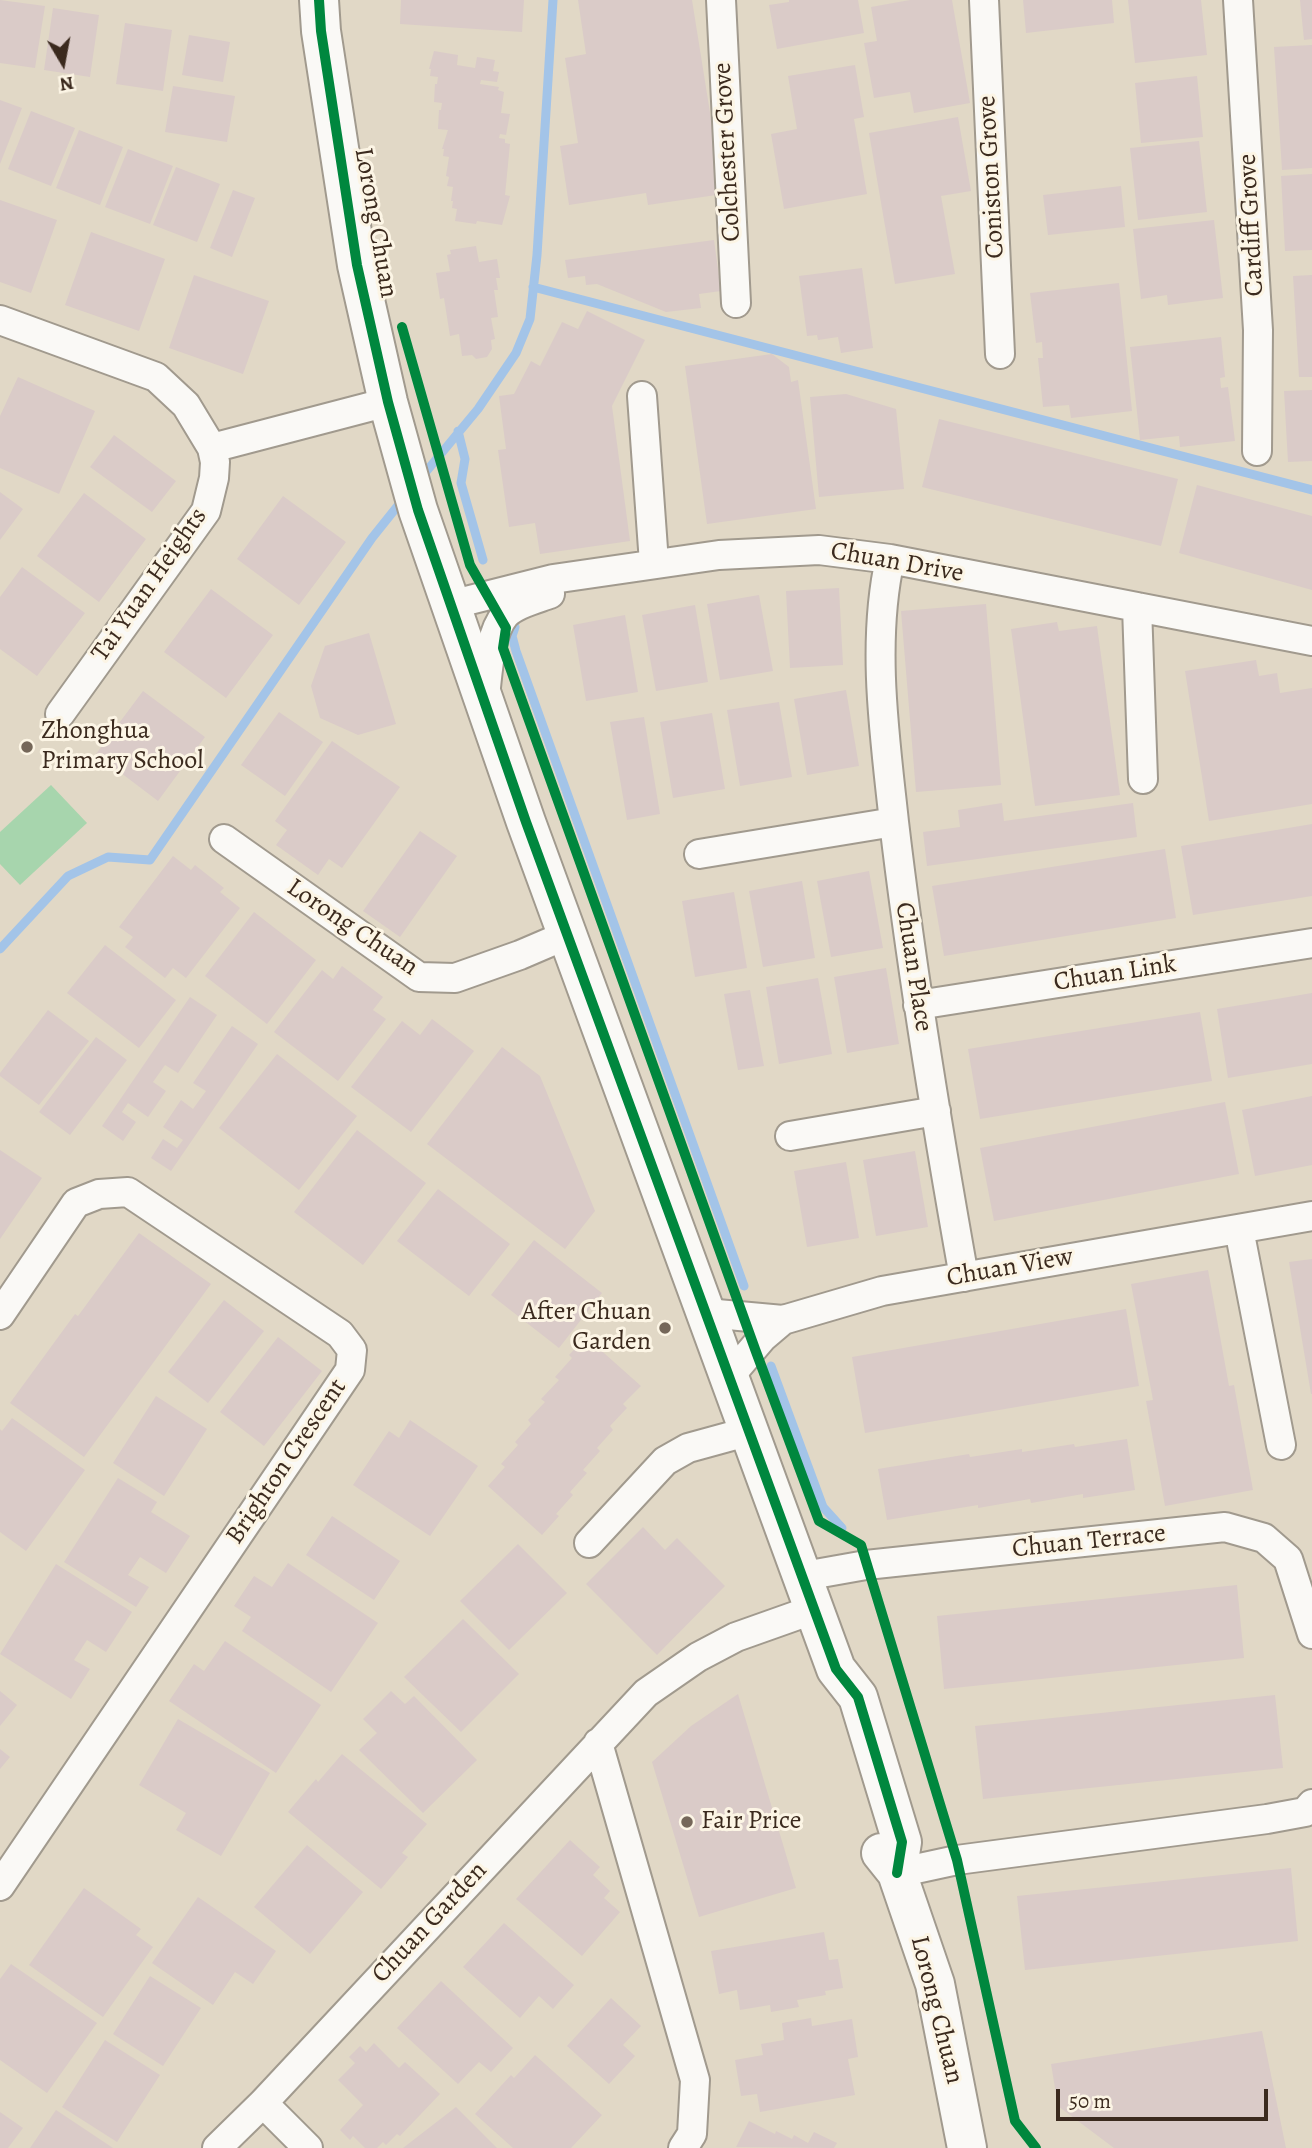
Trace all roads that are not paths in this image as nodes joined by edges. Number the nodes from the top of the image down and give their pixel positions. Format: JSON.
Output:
{"nodes":[{"id":1,"x":319,"y":0,"type":"edge"},
{"id":2,"x":721,"y":0,"type":"edge"},
{"id":3,"x":984,"y":0,"type":"edge"},
{"id":4,"x":1238,"y":0,"type":"edge"},
{"id":5,"x":736,"y":303,"type":"dead end"},
{"id":6,"x":0,"y":321,"type":"edge"},
{"id":7,"x":1000,"y":354,"type":"dead end"},
{"id":8,"x":642,"y":397,"type":"dead end"},
{"id":9,"x":388,"y":402,"type":"junction"},
{"id":10,"x":212,"y":447,"type":"junction"},
{"id":11,"x":1257,"y":451,"type":"dead end"},
{"id":12,"x":890,"y":559,"type":"junction"},
{"id":13,"x":654,"y":563,"type":"junction"},
{"id":14,"x":593,"y":572,"type":"junction"},
{"id":15,"x":450,"y":605,"type":"junction"},
{"id":16,"x":1137,"y":607,"type":"junction"},
{"id":17,"x":1312,"y":641,"type":"edge"},
{"id":18,"x":484,"y":703,"type":"junction"},
{"id":19,"x":60,"y":714,"type":"dead end"},
{"id":20,"x":1143,"y":779,"type":"dead end"},
{"id":21,"x":894,"y":822,"type":"junction"},
{"id":22,"x":224,"y":839,"type":"dead end"},
{"id":23,"x":699,"y":854,"type":"dead end"},
{"id":24,"x":569,"y":934,"type":"junction"},
{"id":25,"x":1312,"y":943,"type":"edge"},
{"id":26,"x":918,"y":1005,"type":"junction"},
{"id":27,"x":936,"y":1111,"type":"junction"},
{"id":28,"x":790,"y":1136,"type":"dead end"},
{"id":29,"x":1312,"y":1216,"type":"edge"},
{"id":30,"x":1239,"y":1229,"type":"junction"},
{"id":31,"x":964,"y":1277,"type":"junction"},
{"id":32,"x":706,"y":1313,"type":"junction"},
{"id":33,"x":0,"y":1315,"type":"edge"},
{"id":34,"x":783,"y":1320,"type":"junction"},
{"id":35,"x":729,"y":1377,"type":"junction"},
{"id":36,"x":750,"y":1431,"type":"junction"},
{"id":37,"x":1281,"y":1445,"type":"dead end"},
{"id":38,"x":589,"y":1543,"type":"dead end"},
{"id":39,"x":810,"y":1592,"type":"junction"},
{"id":40,"x":1312,"y":1634,"type":"edge"},
{"id":41,"x":598,"y":1743,"type":"junction"},
{"id":42,"x":1312,"y":1804,"type":"edge"},
{"id":43,"x":897,"y":1873,"type":"junction"},
{"id":44,"x":0,"y":1886,"type":"edge"},
{"id":45,"x":263,"y":2103,"type":"junction"},
{"id":46,"x":960,"y":2111,"type":"junction"},
{"id":47,"x":217,"y":2148,"type":"edge"},
{"id":48,"x":307,"y":2148,"type":"edge"},
{"id":49,"x":683,"y":2148,"type":"edge"},
{"id":50,"x":967,"y":2148,"type":"edge"},
{"id":51,"x":993,"y":2148,"type":"edge"}],
"edges":[{"from":1,"to":9,"type":"street","name":"Lorong Chuan"},
{"from":2,"to":5,"type":"street","name":"Colchester Grove"},
{"from":3,"to":7,"type":"street","name":"Coniston Grove"},
{"from":4,"to":11,"type":"street","name":"Cardiff Grove"},
{"from":6,"to":10,"type":"street","name":"Tai Yuan Heights"},
{"from":8,"to":13,"type":"street"},
{"from":9,"to":10,"type":"street"},
{"from":9,"to":15,"type":"street","name":"Lorong Chuan"},
{"from":10,"to":19,"type":"street","name":"Tai Yuan Heights"},
{"from":12,"to":13,"type":"street","name":"Chuan Drive"},
{"from":12,"to":16,"type":"street","name":"Chuan Drive"},
{"from":12,"to":21,"type":"street","name":"Chuan Place"},
{"from":13,"to":14,"type":"street","name":"Chuan Drive"},
{"from":14,"to":15,"type":"street","name":"Chuan Drive"},
{"from":14,"to":18,"type":"street"},
{"from":15,"to":18,"type":"street","name":"Lorong Chuan"},
{"from":16,"to":17,"type":"street","name":"Chuan Drive"},
{"from":16,"to":20,"type":"street"},
{"from":18,"to":24,"type":"street","name":"Lorong Chuan"},
{"from":21,"to":23,"type":"street"},
{"from":21,"to":26,"type":"street","name":"Chuan Place"},
{"from":22,"to":24,"type":"street","name":"Lorong Chuan"},
{"from":24,"to":32,"type":"street","name":"Lorong Chuan"},
{"from":25,"to":26,"type":"street","name":"Chuan Link"},
{"from":26,"to":27,"type":"street","name":"Chuan Place"},
{"from":27,"to":28,"type":"street"},
{"from":27,"to":31,"type":"street","name":"Chuan Place"},
{"from":29,"to":30,"type":"street","name":"Chuan View"},
{"from":30,"to":31,"type":"street","name":"Chuan View"},
{"from":30,"to":37,"type":"street"},
{"from":31,"to":34,"type":"street","name":"Chuan View"},
{"from":32,"to":34,"type":"street","name":"Chuan View"},
{"from":32,"to":35,"type":"street","name":"Lorong Chuan"},
{"from":33,"to":44,"type":"street","name":"Brighton Crescent"},
{"from":34,"to":35,"type":"street","name":"Chuan View"},
{"from":35,"to":36,"type":"street","name":"Lorong Chuan"},
{"from":36,"to":38,"type":"street"},
{"from":36,"to":39,"type":"street","name":"Lorong Chuan"},
{"from":39,"to":40,"type":"street","name":"Chuan Terrace"},
{"from":39,"to":41,"type":"street","name":"Chuan Garden"},
{"from":39,"to":43,"type":"street","name":"Lorong Chuan"},
{"from":41,"to":45,"type":"street","name":"Chuan Garden"},
{"from":41,"to":49,"type":"street"},
{"from":42,"to":43,"type":"street"},
{"from":43,"to":46,"type":"street","name":"Lorong Chuan"},
{"from":45,"to":47,"type":"street","name":"Chuan Garden"},
{"from":45,"to":48,"type":"street"},
{"from":46,"to":50,"type":"street","name":"Lorong Chuan"},
{"from":46,"to":51,"type":"street"}]}
